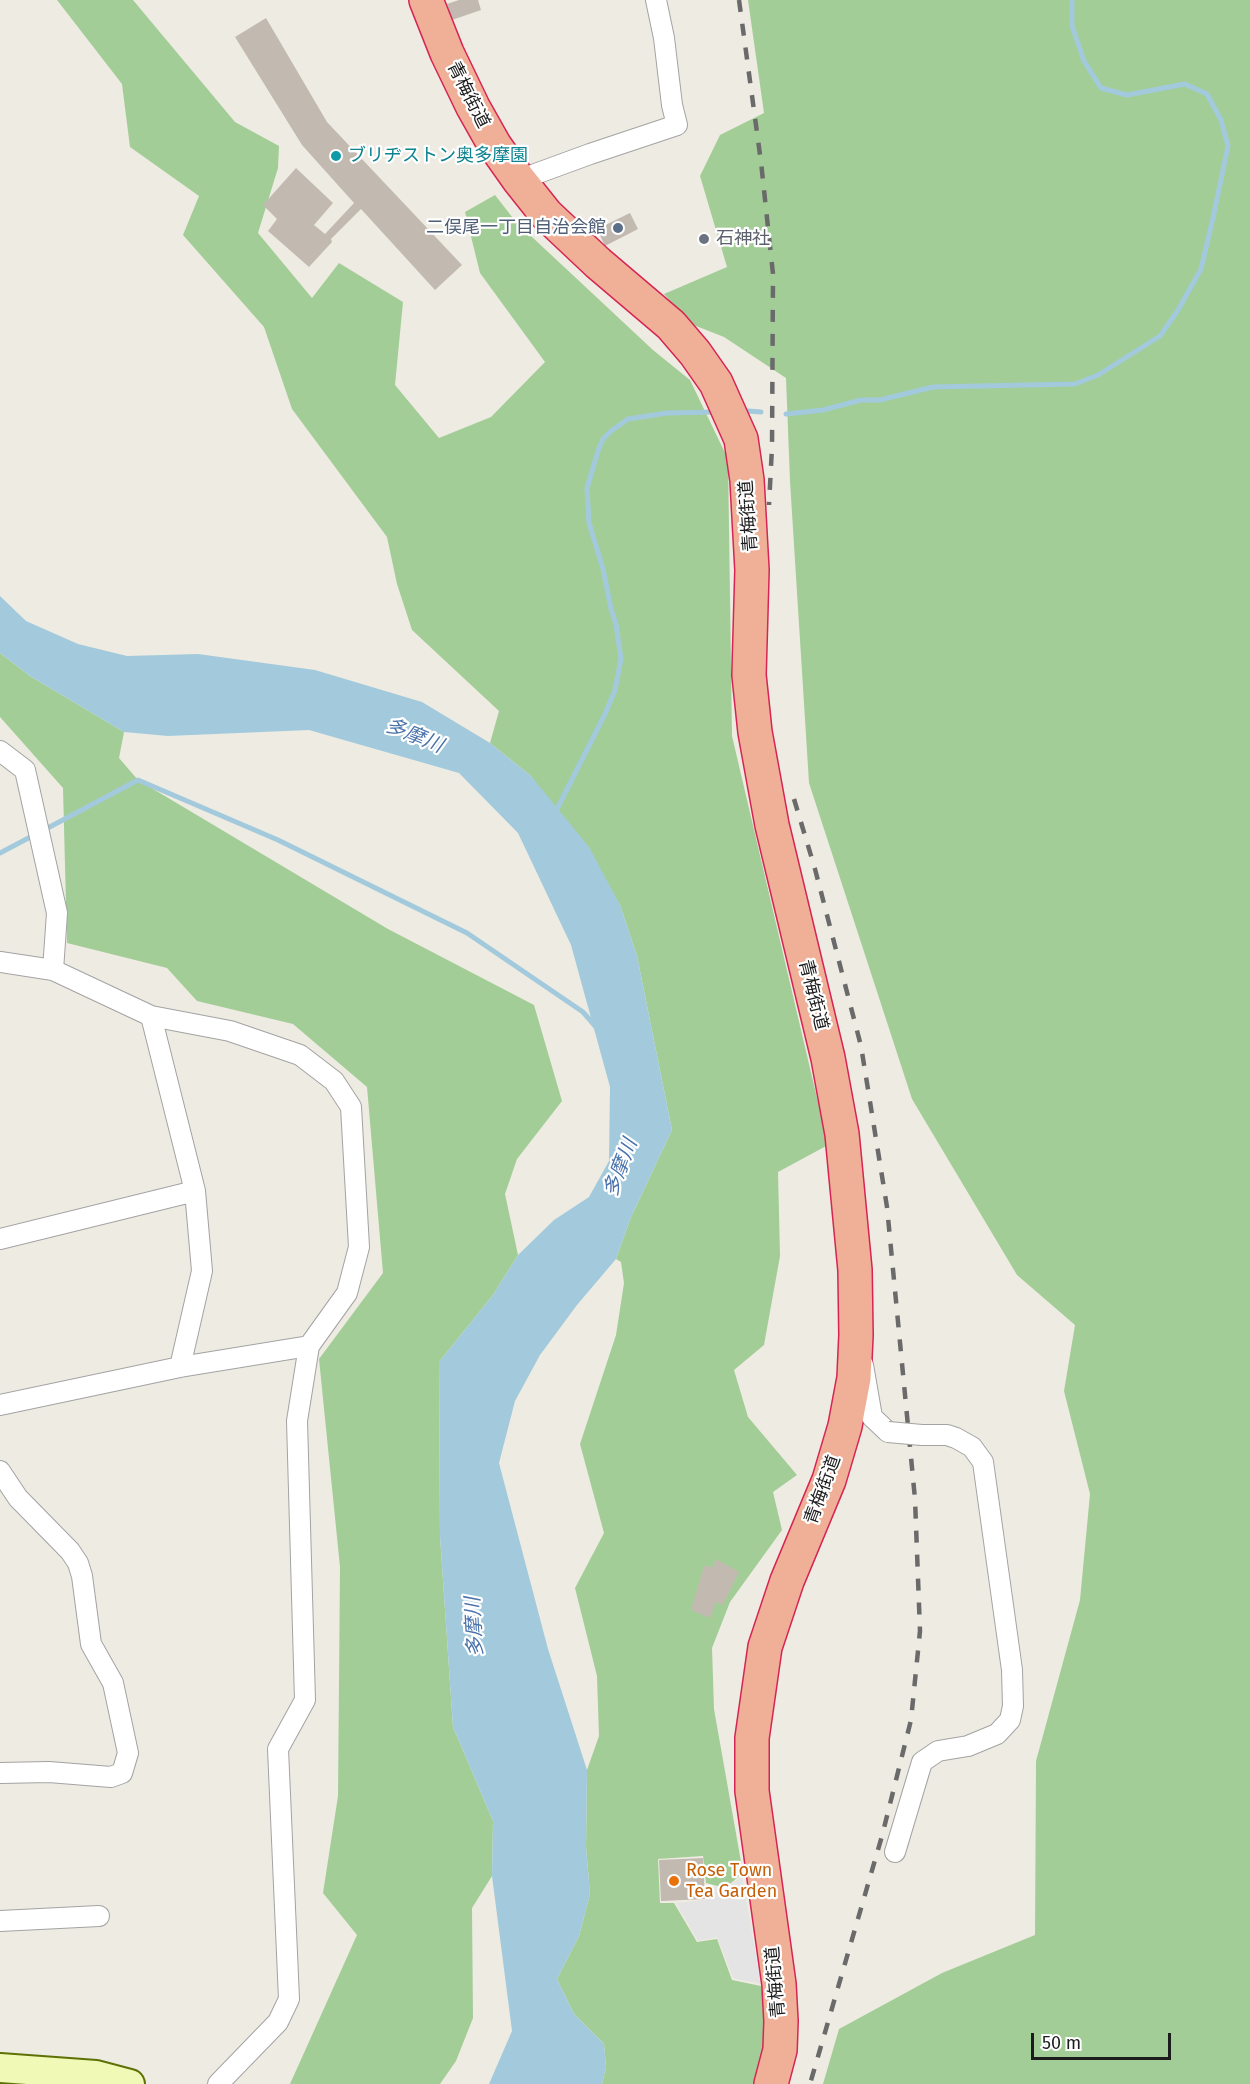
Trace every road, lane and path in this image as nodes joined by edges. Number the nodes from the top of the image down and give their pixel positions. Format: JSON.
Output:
{"nodes":[{"id":1,"x":426,"y":0,"type":"edge"},
{"id":2,"x":656,"y":0,"type":"edge"},
{"id":3,"x":519,"y":180,"type":"junction"},
{"id":4,"x":0,"y":752,"type":"edge"},
{"id":5,"x":0,"y":962,"type":"edge"},
{"id":6,"x":53,"y":970,"type":"junction"},
{"id":7,"x":151,"y":1016,"type":"junction"},
{"id":8,"x":195,"y":1191,"type":"junction"},
{"id":9,"x":0,"y":1239,"type":"edge"},
{"id":10,"x":856,"y":1335,"type":"junction"},
{"id":11,"x":309,"y":1346,"type":"junction"},
{"id":12,"x":180,"y":1367,"type":"junction"},
{"id":13,"x":0,"y":1405,"type":"edge"},
{"id":14,"x":0,"y":1471,"type":"edge"},
{"id":15,"x":0,"y":1773,"type":"edge"},
{"id":16,"x":895,"y":1852,"type":"dead end"},
{"id":17,"x":99,"y":1916,"type":"dead end"},
{"id":18,"x":0,"y":1921,"type":"edge"},
{"id":19,"x":0,"y":2068,"type":"edge"},
{"id":20,"x":130,"y":2084,"type":"edge"},
{"id":21,"x":218,"y":2084,"type":"edge"},
{"id":22,"x":771,"y":2084,"type":"edge"}],
"edges":[{"from":1,"to":3,"type":"highway","name":"青梅街道"},
{"from":2,"to":3,"type":"street"},
{"from":3,"to":10,"type":"highway","name":"青梅街道"},
{"from":4,"to":6,"type":"street"},
{"from":5,"to":6,"type":"street"},
{"from":6,"to":7,"type":"street"},
{"from":7,"to":8,"type":"street"},
{"from":7,"to":11,"type":"street"},
{"from":8,"to":9,"type":"street"},
{"from":8,"to":12,"type":"street"},
{"from":10,"to":16,"type":"street","bridge":true},
{"from":10,"to":22,"type":"highway","name":"青梅街道"},
{"from":11,"to":12,"type":"street"},
{"from":11,"to":21,"type":"street"},
{"from":12,"to":13,"type":"street"},
{"from":14,"to":15,"type":"street"},
{"from":17,"to":18,"type":"street"},
{"from":19,"to":20,"type":"main road"}]}
